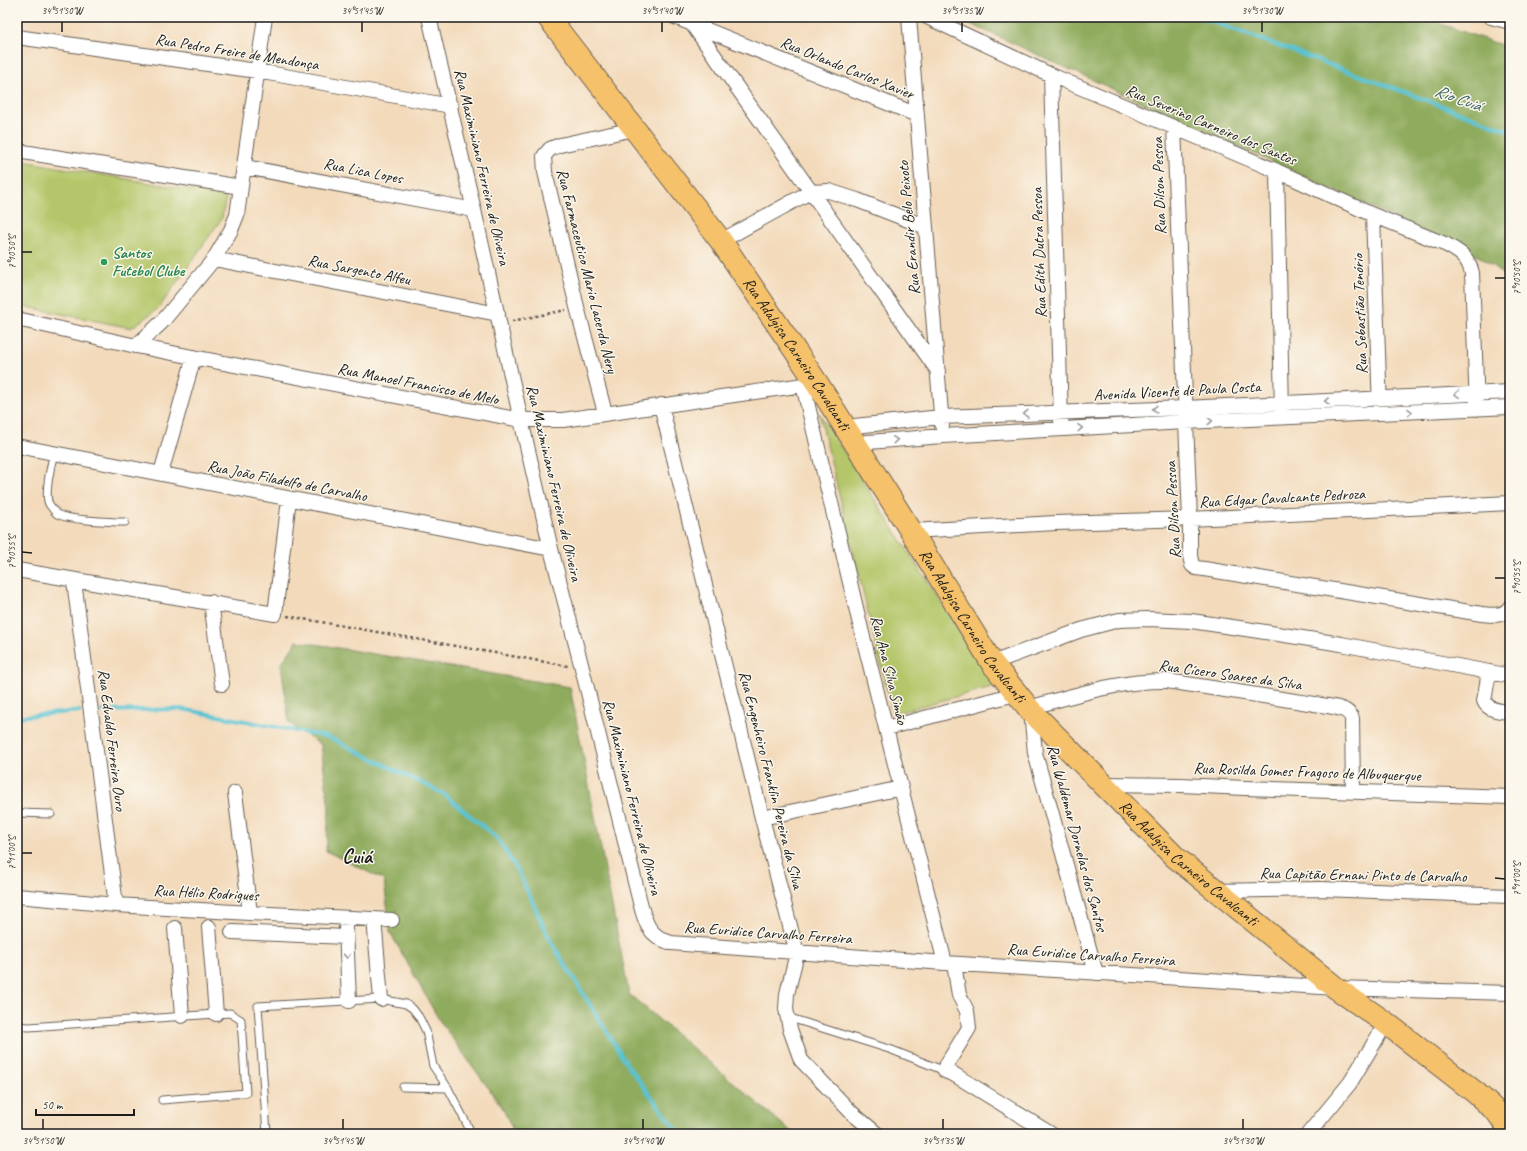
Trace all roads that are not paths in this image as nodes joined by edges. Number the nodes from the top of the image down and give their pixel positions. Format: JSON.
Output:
{"nodes":[{"id":1,"x":265,"y":17,"type":"edge"},
{"id":2,"x":429,"y":17,"type":"edge"},
{"id":3,"x":548,"y":17,"type":"edge"},
{"id":4,"x":675,"y":17,"type":"edge"},
{"id":5,"x":909,"y":17,"type":"edge"},
{"id":6,"x":928,"y":17,"type":"edge"},
{"id":7,"x":692,"y":24,"type":"junction"},
{"id":8,"x":17,"y":37,"type":"edge"},
{"id":9,"x":257,"y":71,"type":"junction"},
{"id":10,"x":1051,"y":75,"type":"junction"},
{"id":11,"x":451,"y":106,"type":"junction"},
{"id":12,"x":917,"y":115,"type":"junction"},
{"id":13,"x":1174,"y":127,"type":"junction"},
{"id":14,"x":634,"y":129,"type":"junction"},
{"id":15,"x":17,"y":151,"type":"edge"},
{"id":16,"x":245,"y":167,"type":"junction"},
{"id":17,"x":1277,"y":171,"type":"junction"},
{"id":18,"x":241,"y":187,"type":"junction"},
{"id":19,"x":810,"y":192,"type":"junction"},
{"id":20,"x":474,"y":210,"type":"junction"},
{"id":21,"x":1373,"y":215,"type":"junction"},
{"id":22,"x":926,"y":227,"type":"junction"},
{"id":23,"x":721,"y":241,"type":"junction"},
{"id":24,"x":214,"y":259,"type":"junction"},
{"id":25,"x":17,"y":319,"type":"edge"},
{"id":26,"x":499,"y":319,"type":"junction"},
{"id":27,"x":136,"y":346,"type":"junction"},
{"id":28,"x":194,"y":357,"type":"junction"},
{"id":29,"x":938,"y":371,"type":"junction"},
{"id":30,"x":810,"y":384,"type":"junction"},
{"id":31,"x":1477,"y":392,"type":"junction"},
{"id":32,"x":1510,"y":392,"type":"edge"},
{"id":33,"x":1282,"y":403,"type":"junction"},
{"id":34,"x":661,"y":405,"type":"junction"},
{"id":35,"x":1380,"y":406,"type":"junction"},
{"id":36,"x":1510,"y":407,"type":"edge"},
{"id":37,"x":1185,"y":408,"type":"junction"},
{"id":38,"x":1478,"y":409,"type":"junction"},
{"id":39,"x":605,"y":413,"type":"junction"},
{"id":40,"x":1061,"y":413,"type":"junction"},
{"id":41,"x":942,"y":417,"type":"junction"},
{"id":42,"x":1282,"y":418,"type":"junction"},
{"id":43,"x":521,"y":420,"type":"junction"},
{"id":44,"x":1185,"y":422,"type":"junction"},
{"id":45,"x":1062,"y":429,"type":"junction"},
{"id":46,"x":851,"y":435,"type":"junction"},
{"id":47,"x":943,"y":436,"type":"junction"},
{"id":48,"x":17,"y":446,"type":"edge"},
{"id":49,"x":54,"y":453,"type":"junction"},
{"id":50,"x":161,"y":473,"type":"junction"},
{"id":51,"x":289,"y":499,"type":"junction"},
{"id":52,"x":1510,"y":502,"type":"edge"},
{"id":53,"x":1190,"y":519,"type":"junction"},
{"id":54,"x":125,"y":522,"type":"dead end"},
{"id":55,"x":911,"y":531,"type":"junction"},
{"id":56,"x":551,"y":549,"type":"junction"},
{"id":57,"x":17,"y":570,"type":"edge"},
{"id":58,"x":74,"y":581,"type":"junction"},
{"id":59,"x":211,"y":602,"type":"junction"},
{"id":60,"x":1510,"y":607,"type":"edge"},
{"id":61,"x":992,"y":663,"type":"junction"},
{"id":62,"x":1489,"y":672,"type":"junction"},
{"id":63,"x":1510,"y":676,"type":"edge"},
{"id":64,"x":222,"y":684,"type":"dead end"},
{"id":65,"x":1025,"y":704,"type":"junction"},
{"id":66,"x":1510,"y":712,"type":"edge"},
{"id":67,"x":887,"y":728,"type":"junction"},
{"id":68,"x":1102,"y":784,"type":"junction"},
{"id":69,"x":901,"y":788,"type":"junction"},
{"id":70,"x":1353,"y":792,"type":"junction"},
{"id":71,"x":234,"y":793,"type":"dead end"},
{"id":72,"x":1510,"y":796,"type":"edge"},
{"id":73,"x":17,"y":813,"type":"edge"},
{"id":74,"x":51,"y":814,"type":"dead end"},
{"id":75,"x":762,"y":818,"type":"junction"},
{"id":76,"x":1215,"y":890,"type":"junction"},
{"id":77,"x":17,"y":896,"type":"edge"},
{"id":78,"x":1510,"y":896,"type":"edge"},
{"id":79,"x":116,"y":905,"type":"junction"},
{"id":80,"x":250,"y":913,"type":"junction"},
{"id":81,"x":346,"y":918,"type":"junction"},
{"id":82,"x":374,"y":919,"type":"junction"},
{"id":83,"x":392,"y":920,"type":"dead end"},
{"id":84,"x":209,"y":927,"type":"dead end"},
{"id":85,"x":175,"y":928,"type":"dead end"},
{"id":86,"x":232,"y":932,"type":"dead end"},
{"id":87,"x":346,"y":937,"type":"junction"},
{"id":88,"x":671,"y":943,"type":"joint"},
{"id":89,"x":797,"y":953,"type":"junction"},
{"id":90,"x":950,"y":964,"type":"junction"},
{"id":91,"x":1096,"y":973,"type":"junction"},
{"id":92,"x":1336,"y":988,"type":"junction"},
{"id":93,"x":1510,"y":993,"type":"edge"},
{"id":94,"x":381,"y":999,"type":"junction"},
{"id":95,"x":349,"y":1001,"type":"junction"},
{"id":96,"x":216,"y":1014,"type":"junction"},
{"id":97,"x":182,"y":1016,"type":"junction"},
{"id":98,"x":786,"y":1017,"type":"junction"},
{"id":99,"x":1386,"y":1023,"type":"junction"},
{"id":100,"x":17,"y":1026,"type":"edge"},
{"id":101,"x":945,"y":1071,"type":"junction"},
{"id":102,"x":404,"y":1087,"type":"dead end"},
{"id":103,"x":448,"y":1088,"type":"junction"},
{"id":104,"x":162,"y":1100,"type":"dead end"},
{"id":105,"x":1503,"y":1115,"type":"edge"},
{"id":106,"x":1510,"y":1131,"type":"edge"},
{"id":107,"x":267,"y":1134,"type":"edge"},
{"id":108,"x":472,"y":1134,"type":"edge"},
{"id":109,"x":877,"y":1134,"type":"edge"},
{"id":110,"x":1051,"y":1134,"type":"edge"},
{"id":111,"x":1308,"y":1134,"type":"edge"}],
"edges":[{"from":1,"to":9,"type":"street"},
{"from":2,"to":11,"type":"street","name":"Rua Maximiniano Ferreira de Oliveira"},
{"from":3,"to":14,"type":"main road","name":"Rua Adalgisa Carneiro Cavalcanti"},
{"from":4,"to":7,"type":"street","name":"Rua Orlando Carlos Xavier"},
{"from":5,"to":12,"type":"street","name":"Rua Erandir Belo Peixoto"},
{"from":6,"to":10,"type":"street","name":"Rua Severino Carneiro dos Santos"},
{"from":7,"to":12,"type":"street","name":"Rua Orlando Carlos Xavier"},
{"from":7,"to":19,"type":"street"},
{"from":8,"to":9,"type":"street","name":"Rua Pedro Freire de Mendonça"},
{"from":9,"to":11,"type":"street","name":"Rua Pedro Freire de Mendonça"},
{"from":9,"to":16,"type":"street"},
{"from":10,"to":13,"type":"street","name":"Rua Severino Carneiro dos Santos"},
{"from":10,"to":40,"type":"street","name":"Rua Edith Dutra Pessoa"},
{"from":11,"to":20,"type":"street","name":"Rua Maximiniano Ferreira de Oliveira"},
{"from":12,"to":22,"type":"street","name":"Rua Erandir Belo Peixoto"},
{"from":13,"to":17,"type":"street","name":"Rua Severino Carneiro dos Santos"},
{"from":13,"to":37,"type":"street","name":"Rua Dilson Pessoa"},
{"from":14,"to":23,"type":"main road","name":"Rua Adalgisa Carneiro Cavalcanti"},
{"from":14,"to":39,"type":"street","name":"Rua Farmaceutico Mario Lacerda Nery"},
{"from":15,"to":18,"type":"street"},
{"from":16,"to":18,"type":"street"},
{"from":16,"to":20,"type":"street","name":"Rua Lica Lopes"},
{"from":17,"to":21,"type":"street","name":"Rua Severino Carneiro dos Santos"},
{"from":17,"to":33,"type":"street"},
{"from":18,"to":24,"type":"street"},
{"from":19,"to":22,"type":"street"},
{"from":19,"to":23,"type":"street"},
{"from":19,"to":29,"type":"street"},
{"from":20,"to":26,"type":"street","name":"Rua Maximiniano Ferreira de Oliveira"},
{"from":21,"to":31,"type":"street","name":"Rua Severino Carneiro dos Santos"},
{"from":21,"to":35,"type":"street","name":"Rua Sebastião Tenório"},
{"from":22,"to":29,"type":"street","name":"Rua Erandir Belo Peixoto"},
{"from":23,"to":30,"type":"main road","name":"Rua Adalgisa Carneiro Cavalcanti"},
{"from":24,"to":26,"type":"street","name":"Rua Sargento Alfeu"},
{"from":24,"to":27,"type":"street"},
{"from":25,"to":27,"type":"street","name":"Rua Manoel Francisco de Melo"},
{"from":26,"to":43,"type":"street","name":"Rua Maximiniano Ferreira de Oliveira"},
{"from":27,"to":28,"type":"street","name":"Rua Manoel Francisco de Melo"},
{"from":28,"to":43,"type":"street","name":"Rua Manoel Francisco de Melo"},
{"from":28,"to":50,"type":"street"},
{"from":29,"to":41,"type":"street","name":"Rua Erandir Belo Peixoto"},
{"from":30,"to":34,"type":"street","name":"Rua Manoel Francisco de Melo"},
{"from":30,"to":46,"type":"main road","name":"Rua Adalgisa Carneiro Cavalcanti"},
{"from":30,"to":67,"type":"street","name":"Rua Ana Silva Simão"},
{"from":31,"to":32,"type":"street","name":"Avenida Vicente de Paula Costa"},
{"from":31,"to":35,"type":"street","name":"Avenida Vicente de Paula Costa","one_way":true},
{"from":31,"to":38,"type":"street"},
{"from":35,"to":33,"type":"street","name":"Avenida Vicente de Paula Costa","one_way":true},
{"from":33,"to":37,"type":"street","name":"Avenida Vicente de Paula Costa"},
{"from":33,"to":42,"type":"street"},
{"from":34,"to":39,"type":"street","name":"Rua Manoel Francisco de Melo"},
{"from":34,"to":75,"type":"street","name":"Rua Engenheiro Franklin Pereira da Silva"},
{"from":35,"to":38,"type":"street","name":"Avenida Vicente de Paula Costa","one_way":true},
{"from":35,"to":42,"type":"street","name":"Avenida Vicente de Paula Costa"},
{"from":36,"to":38,"type":"street","name":"Avenida Vicente de Paula Costa"},
{"from":37,"to":40,"type":"street","name":"Avenida Vicente de Paula Costa","one_way":true},
{"from":37,"to":44,"type":"street","name":"Rua Dilson Pessoa"},
{"from":39,"to":43,"type":"street","name":"Rua Manoel Francisco de Melo"},
{"from":40,"to":41,"type":"street","name":"Avenida Vicente de Paula Costa","one_way":true},
{"from":40,"to":45,"type":"street","name":"Rua Edith Dutra Pessoa"},
{"from":41,"to":46,"type":"street","name":"Avenida Vicente de Paula Costa"},
{"from":41,"to":47,"type":"street","name":"Rua Erandir Belo Peixoto"},
{"from":44,"to":42,"type":"street","name":"Avenida Vicente de Paula Costa","one_way":true},
{"from":43,"to":56,"type":"street","name":"Rua Maximiniano Ferreira de Oliveira"},
{"from":45,"to":44,"type":"street","name":"Avenida Vicente de Paula Costa","one_way":true},
{"from":44,"to":53,"type":"street","name":"Rua Dilson Pessoa"},
{"from":45,"to":47,"type":"street","name":"Avenida Vicente de Paula Costa"},
{"from":46,"to":47,"type":"street","name":"Avenida Vicente de Paula Costa","one_way":true},
{"from":46,"to":55,"type":"main road","name":"Rua Adalgisa Carneiro Cavalcanti"},
{"from":48,"to":49,"type":"street","name":"Rua João Filadelfo de Carvalho"},
{"from":49,"to":50,"type":"street","name":"Rua João Filadelfo de Carvalho"},
{"from":49,"to":54,"type":"lane"},
{"from":50,"to":51,"type":"street","name":"Rua João Filadelfo de Carvalho"},
{"from":51,"to":56,"type":"street","name":"Rua João Filadelfo de Carvalho"},
{"from":51,"to":59,"type":"street"},
{"from":52,"to":53,"type":"street","name":"Rua Edgar Cavalcante Pedroza"},
{"from":53,"to":55,"type":"street","name":"Rua Edgar Cavalcante Pedroza"},
{"from":53,"to":60,"type":"street","name":"Rua Dilson Pessoa"},
{"from":55,"to":61,"type":"main road","name":"Rua Adalgisa Carneiro Cavalcanti"},
{"from":56,"to":88,"type":"street","name":"Rua Maximiniano Ferreira de Oliveira"},
{"from":57,"to":58,"type":"street"},
{"from":58,"to":59,"type":"street"},
{"from":58,"to":79,"type":"street","name":"Rua Edvaldo Ferreira Ouro"},
{"from":59,"to":64,"type":"street"},
{"from":61,"to":62,"type":"street"},
{"from":61,"to":65,"type":"main road","name":"Rua Adalgisa Carneiro Cavalcanti"},
{"from":62,"to":63,"type":"street"},
{"from":62,"to":66,"type":"street"},
{"from":65,"to":67,"type":"street","name":"Rua Cícero Soares da Silva"},
{"from":65,"to":68,"type":"main road","name":"Rua Adalgisa Carneiro Cavalcanti"},
{"from":65,"to":70,"type":"street","name":"Rua Cícero Soares da Silva"},
{"from":65,"to":91,"type":"street","name":"Rua Waldemar Dornelas dos Santos"},
{"from":67,"to":69,"type":"street","name":"Rua Ana Silva Simão"},
{"from":68,"to":70,"type":"street","name":"Rua Rosilda Gomes Fragoso de Albuquerque"},
{"from":68,"to":76,"type":"main road","name":"Rua Adalgisa Carneiro Cavalcanti"},
{"from":69,"to":75,"type":"street"},
{"from":69,"to":90,"type":"street","name":"Rua Ana Silva Simão"},
{"from":70,"to":72,"type":"street","name":"Rua Rosilda Gomes Fragoso de Albuquerque"},
{"from":71,"to":80,"type":"street"},
{"from":73,"to":74,"type":"lane"},
{"from":75,"to":89,"type":"street","name":"Rua Engenheiro Franklin Pereira da Silva"},
{"from":76,"to":78,"type":"street","name":"Rua Capitão Ernani Pinto de Carvalho"},
{"from":76,"to":92,"type":"main road","name":"Rua Adalgisa Carneiro Cavalcanti"},
{"from":77,"to":79,"type":"street","name":"Rua Hélio Rodrigues"},
{"from":79,"to":80,"type":"street","name":"Rua Hélio Rodrigues"},
{"from":80,"to":81,"type":"street","name":"Rua Hélio Rodrigues"},
{"from":81,"to":82,"type":"street","name":"Rua Hélio Rodrigues"},
{"from":81,"to":87,"type":"street"},
{"from":82,"to":83,"type":"street","name":"Rua Hélio Rodrigues"},
{"from":82,"to":94,"type":"street"},
{"from":84,"to":96,"type":"street"},
{"from":85,"to":97,"type":"street"},
{"from":86,"to":87,"type":"street"},
{"from":87,"to":95,"type":"street","one_way":true},
{"from":88,"to":89,"type":"street","name":"Rua Euridice Carvalho Ferreira"},
{"from":89,"to":90,"type":"street","name":"Rua Euridice Carvalho Ferreira"},
{"from":89,"to":98,"type":"street","name":"Rua Engenheiro Franklin Pereira da Silva"},
{"from":90,"to":91,"type":"street","name":"Rua Euridice Carvalho Ferreira"},
{"from":90,"to":101,"type":"street","name":"Rua Ana Silva Simão"},
{"from":91,"to":92,"type":"street","name":"Rua Euridice Carvalho Ferreira"},
{"from":92,"to":93,"type":"street","name":"Rua Euridice Carvalho Ferreira"},
{"from":92,"to":99,"type":"main road","name":"Rua Adalgisa Carneiro Cavalcanti"},
{"from":94,"to":95,"type":"lane"},
{"from":94,"to":103,"type":"lane"},
{"from":95,"to":107,"type":"lane"},
{"from":96,"to":97,"type":"lane"},
{"from":96,"to":104,"type":"lane"},
{"from":97,"to":100,"type":"lane"},
{"from":98,"to":101,"type":"lane"},
{"from":98,"to":109,"type":"street","name":"Rua Engenheiro Franklin Pereira da Silva"},
{"from":99,"to":105,"type":"main road","name":"Rua Adalgisa Carneiro Cavalcanti"},
{"from":99,"to":111,"type":"street"},
{"from":101,"to":110,"type":"street"},
{"from":102,"to":103,"type":"lane"},
{"from":103,"to":108,"type":"lane"},
{"from":105,"to":106,"type":"main road","name":"Rua Adalgisa Carneiro Cavalcanti"}]}
